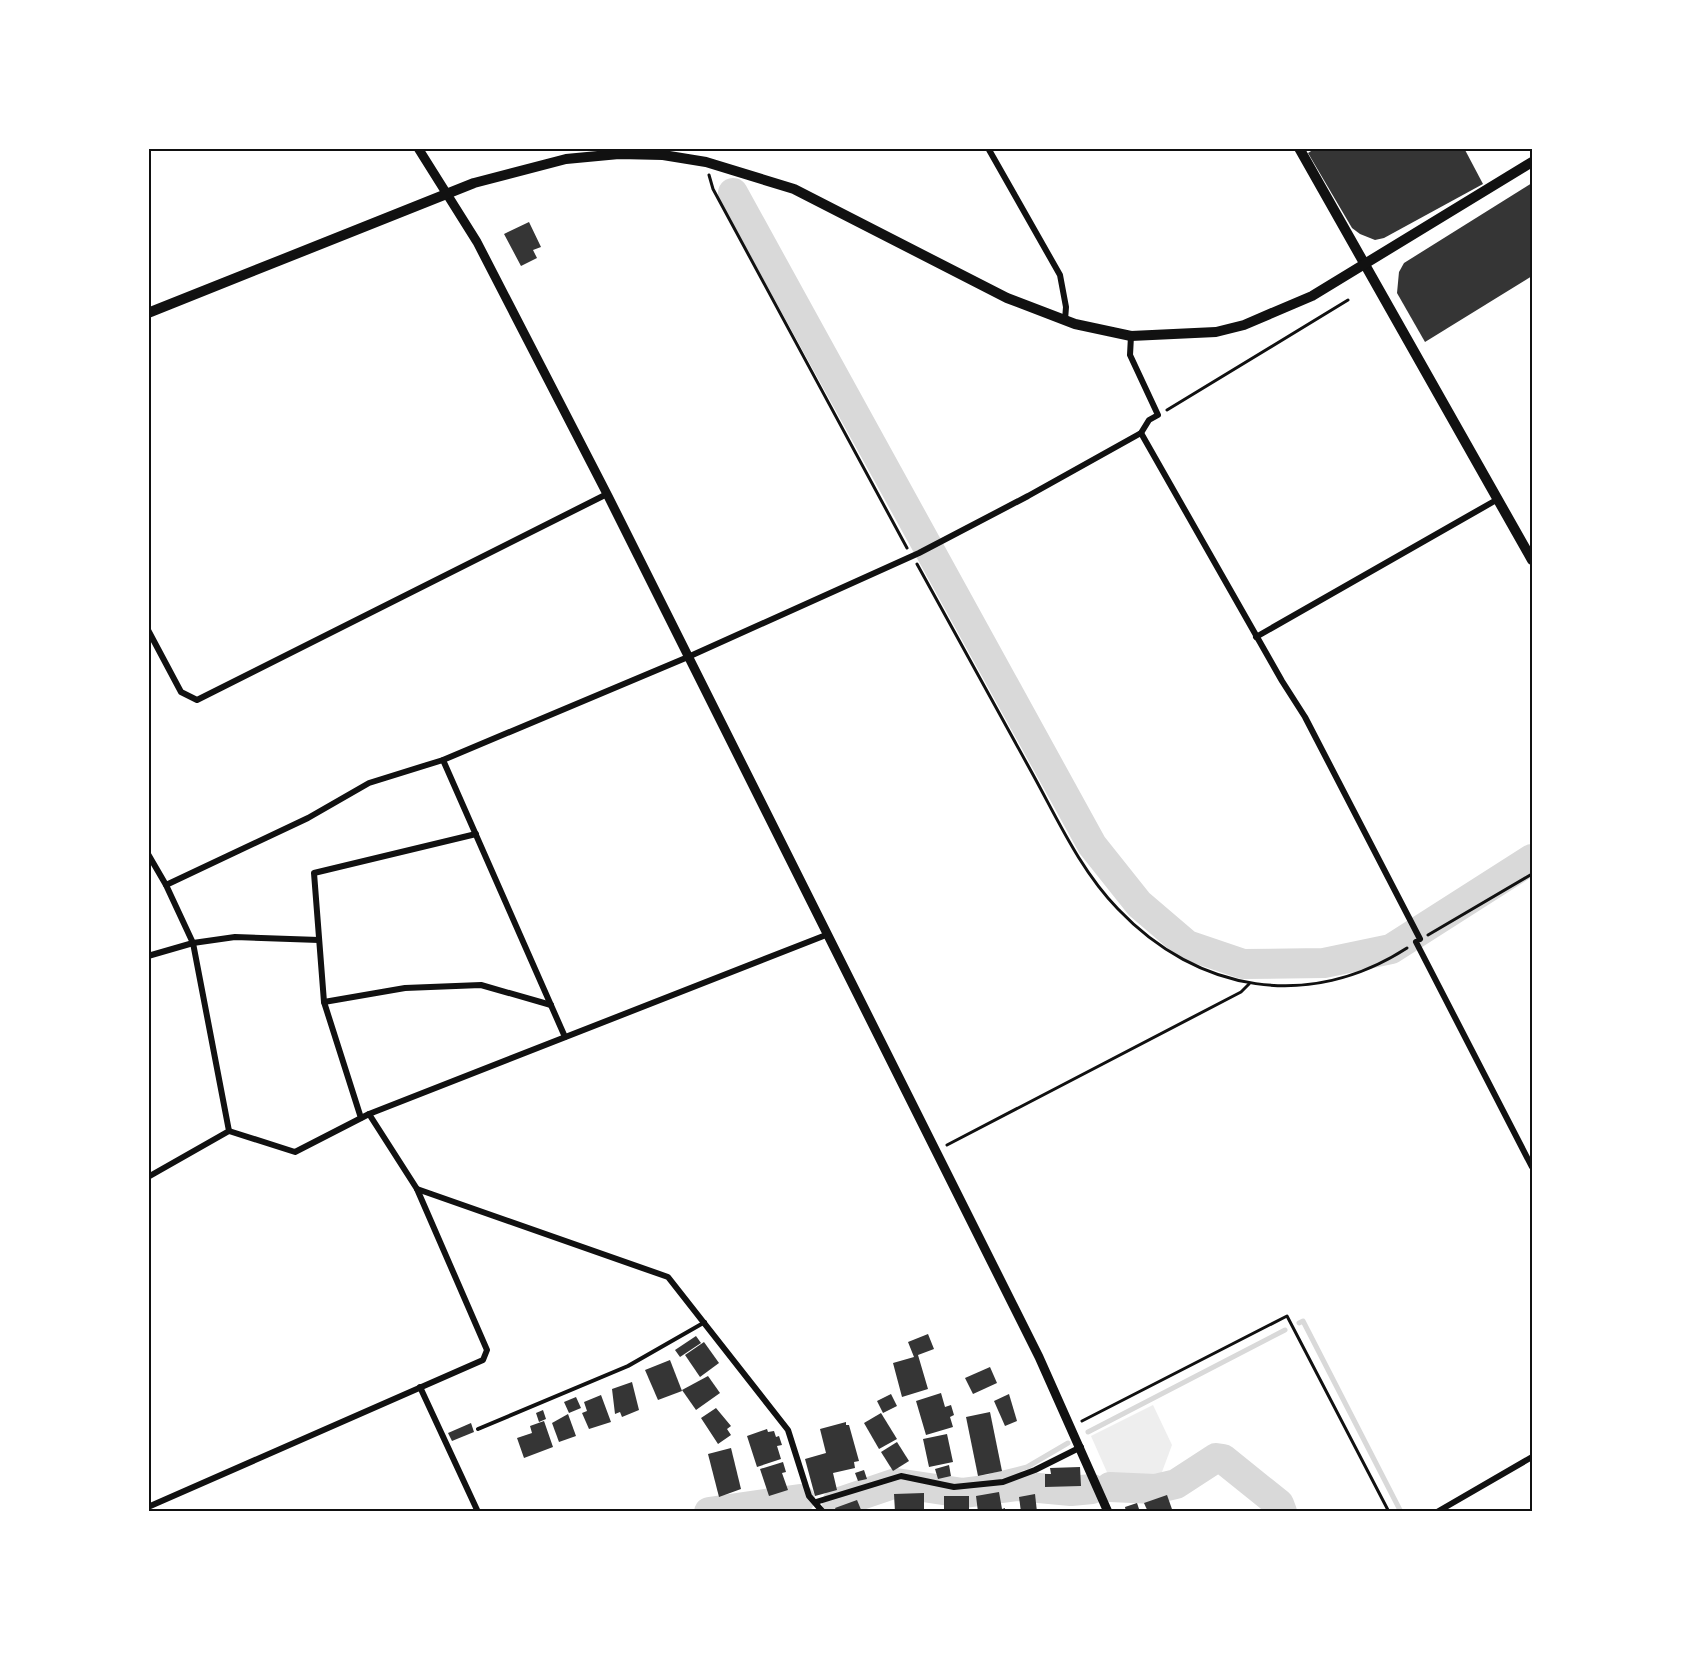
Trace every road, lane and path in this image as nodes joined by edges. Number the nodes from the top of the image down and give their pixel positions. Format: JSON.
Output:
{"nodes":[{"id":1,"x":418,"y":148,"type":"edge"},
{"id":2,"x":988,"y":148,"type":"edge"},
{"id":3,"x":1299,"y":148,"type":"edge"},
{"id":4,"x":706,"y":162,"type":"junction"},
{"id":5,"x":1533,"y":162,"type":"edge"},
{"id":6,"x":447,"y":195,"type":"junction"},
{"id":7,"x":1364,"y":263,"type":"junction"},
{"id":8,"x":1348,"y":300,"type":"dead end"},
{"id":9,"x":149,"y":312,"type":"edge"},
{"id":10,"x":1065,"y":321,"type":"junction"},
{"id":11,"x":1131,"y":336,"type":"junction"},
{"id":12,"x":1158,"y":415,"type":"junction"},
{"id":13,"x":1141,"y":433,"type":"junction"},
{"id":14,"x":607,"y":494,"type":"junction"},
{"id":15,"x":1498,"y":499,"type":"junction"},
{"id":16,"x":915,"y":554,"type":"junction"},
{"id":17,"x":1533,"y":560,"type":"edge"},
{"id":18,"x":148,"y":630,"type":"edge"},
{"id":19,"x":1256,"y":637,"type":"junction"},
{"id":20,"x":688,"y":657,"type":"junction"},
{"id":21,"x":443,"y":760,"type":"junction"},
{"id":22,"x":476,"y":834,"type":"junction"},
{"id":23,"x":148,"y":854,"type":"edge"},
{"id":24,"x":1533,"y":874,"type":"edge"},
{"id":25,"x":166,"y":885,"type":"junction"},
{"id":26,"x":826,"y":934,"type":"junction"},
{"id":27,"x":319,"y":939,"type":"junction"},
{"id":28,"x":1418,"y":939,"type":"junction"},
{"id":29,"x":193,"y":943,"type":"junction"},
{"id":30,"x":148,"y":956,"type":"edge"},
{"id":31,"x":1250,"y":984,"type":"junction"},
{"id":32,"x":324,"y":1002,"type":"junction"},
{"id":33,"x":551,"y":1005,"type":"junction"},
{"id":34,"x":565,"y":1037,"type":"junction"},
{"id":35,"x":369,"y":1114,"type":"junction"},
{"id":36,"x":360,"y":1118,"type":"junction"},
{"id":37,"x":229,"y":1131,"type":"junction"},
{"id":38,"x":936,"y":1150,"type":"junction"},
{"id":39,"x":1533,"y":1167,"type":"edge"},
{"id":40,"x":149,"y":1176,"type":"edge"},
{"id":41,"x":417,"y":1189,"type":"junction"},
{"id":42,"x":705,"y":1322,"type":"junction"},
{"id":43,"x":420,"y":1387,"type":"junction"},
{"id":44,"x":1072,"y":1426,"type":"junction"},
{"id":45,"x":478,"y":1429,"type":"dead end"},
{"id":46,"x":1082,"y":1447,"type":"junction"},
{"id":47,"x":1533,"y":1457,"type":"edge"},
{"id":48,"x":816,"y":1502,"type":"junction"},
{"id":49,"x":148,"y":1507,"type":"edge"},
{"id":50,"x":478,"y":1512,"type":"edge"},
{"id":51,"x":823,"y":1512,"type":"edge"},
{"id":52,"x":1108,"y":1512,"type":"edge"},
{"id":53,"x":1389,"y":1512,"type":"edge"},
{"id":54,"x":1437,"y":1512,"type":"edge"}],
"edges":[{"from":1,"to":6,"type":"street"},
{"from":2,"to":10,"type":"street"},
{"from":3,"to":7,"type":"main road"},
{"from":4,"to":6,"type":"main road"},
{"from":4,"to":10,"type":"main road"},
{"from":4,"to":16,"type":"path"},
{"from":5,"to":7,"type":"main road"},
{"from":6,"to":9,"type":"main road"},
{"from":6,"to":14,"type":"street"},
{"from":7,"to":11,"type":"main road"},
{"from":7,"to":15,"type":"main road"},
{"from":8,"to":12,"type":"path"},
{"from":10,"to":11,"type":"main road"},
{"from":11,"to":12,"type":"street"},
{"from":12,"to":13,"type":"street"},
{"from":13,"to":16,"type":"street"},
{"from":13,"to":19,"type":"street"},
{"from":14,"to":18,"type":"street"},
{"from":14,"to":20,"type":"street"},
{"from":15,"to":17,"type":"main road"},
{"from":15,"to":19,"type":"street"},
{"from":16,"to":20,"type":"street"},
{"from":16,"to":31,"type":"path"},
{"from":19,"to":28,"type":"street"},
{"from":20,"to":21,"type":"street"},
{"from":20,"to":26,"type":"street"},
{"from":21,"to":22,"type":"street"},
{"from":21,"to":25,"type":"street"},
{"from":22,"to":27,"type":"street"},
{"from":22,"to":33,"type":"street"},
{"from":23,"to":25,"type":"street"},
{"from":24,"to":28,"type":"path"},
{"from":25,"to":29,"type":"street"},
{"from":26,"to":34,"type":"street"},
{"from":26,"to":38,"type":"street"},
{"from":27,"to":29,"type":"street"},
{"from":27,"to":32,"type":"street"},
{"from":28,"to":31,"type":"path"},
{"from":28,"to":39,"type":"street"},
{"from":29,"to":30,"type":"street"},
{"from":29,"to":37,"type":"street"},
{"from":31,"to":38,"type":"path"},
{"from":32,"to":33,"type":"street"},
{"from":32,"to":36,"type":"street"},
{"from":33,"to":34,"type":"street"},
{"from":34,"to":35,"type":"street"},
{"from":35,"to":36,"type":"street"},
{"from":35,"to":41,"type":"street"},
{"from":36,"to":37,"type":"street"},
{"from":37,"to":40,"type":"street"},
{"from":38,"to":44,"type":"street"},
{"from":41,"to":42,"type":"street"},
{"from":41,"to":43,"type":"street"},
{"from":42,"to":45,"type":"lane"},
{"from":42,"to":48,"type":"street"},
{"from":43,"to":49,"type":"street"},
{"from":43,"to":50,"type":"street"},
{"from":44,"to":46,"type":"street"},
{"from":44,"to":53,"type":"path"},
{"from":46,"to":48,"type":"street"},
{"from":46,"to":52,"type":"street"},
{"from":47,"to":54,"type":"street"},
{"from":48,"to":51,"type":"street"}]}
